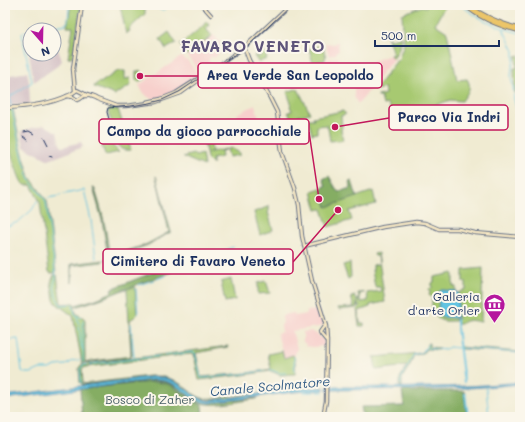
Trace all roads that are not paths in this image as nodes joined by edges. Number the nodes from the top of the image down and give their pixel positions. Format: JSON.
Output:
{"nodes":[{"id":1,"x":82,"y":5,"type":"edge"},
{"id":2,"x":202,"y":5,"type":"edge"},
{"id":3,"x":290,"y":5,"type":"edge"},
{"id":4,"x":465,"y":5,"type":"edge"},
{"id":5,"x":468,"y":5,"type":"edge"},
{"id":6,"x":211,"y":15,"type":"dead end"},
{"id":7,"x":520,"y":30,"type":"edge"},
{"id":8,"x":249,"y":43,"type":"junction"},
{"id":9,"x":244,"y":47,"type":"junction"},
{"id":10,"x":248,"y":53,"type":"junction"},
{"id":11,"x":212,"y":70,"type":"junction"},
{"id":12,"x":207,"y":74,"type":"junction"},
{"id":13,"x":200,"y":76,"type":"junction"},
{"id":14,"x":74,"y":83,"type":"junction"},
{"id":15,"x":195,"y":83,"type":"junction"},
{"id":16,"x":79,"y":90,"type":"junction"},
{"id":17,"x":74,"y":92,"type":"junction"},
{"id":18,"x":82,"y":92,"type":"junction"},
{"id":19,"x":67,"y":96,"type":"junction"},
{"id":20,"x":74,"y":97,"type":"junction"},
{"id":21,"x":82,"y":97,"type":"junction"},
{"id":22,"x":97,"y":99,"type":"junction"},
{"id":23,"x":149,"y":102,"type":"junction"},
{"id":24,"x":142,"y":105,"type":"junction"},
{"id":25,"x":131,"y":106,"type":"junction"},
{"id":26,"x":5,"y":108,"type":"edge"},
{"id":27,"x":520,"y":237,"type":"edge"},
{"id":28,"x":304,"y":246,"type":"junction"},
{"id":29,"x":325,"y":331,"type":"junction"},
{"id":30,"x":322,"y":336,"type":"junction"},
{"id":31,"x":327,"y":341,"type":"junction"},
{"id":32,"x":323,"y":417,"type":"edge"}],
"edges":[{"from":1,"to":14,"type":"street"},
{"from":2,"to":6,"type":"street"},
{"from":3,"to":8,"type":"street"},
{"from":4,"to":7,"type":"main road"},
{"from":5,"to":7,"type":"main road"},
{"from":8,"to":9,"type":"street"},
{"from":8,"to":10,"type":"street"},
{"from":9,"to":10,"type":"street"},
{"from":9,"to":11,"type":"street"},
{"from":10,"to":28,"type":"street"},
{"from":11,"to":12,"type":"street"},
{"from":11,"to":13,"type":"street"},
{"from":12,"to":13,"type":"street"},
{"from":12,"to":15,"type":"street"},
{"from":13,"to":15,"type":"street"},
{"from":13,"to":23,"type":"street"},
{"from":14,"to":16,"type":"street"},
{"from":14,"to":17,"type":"street"},
{"from":15,"to":24,"type":"street"},
{"from":16,"to":17,"type":"street"},
{"from":16,"to":18,"type":"street"},
{"from":17,"to":19,"type":"street"},
{"from":17,"to":20,"type":"street"},
{"from":18,"to":21,"type":"street"},
{"from":18,"to":22,"type":"street"},
{"from":19,"to":20,"type":"street"},
{"from":19,"to":26,"type":"street"},
{"from":20,"to":21,"type":"street"},
{"from":21,"to":22,"type":"street"},
{"from":22,"to":25,"type":"street"},
{"from":23,"to":24,"type":"street"},
{"from":23,"to":25,"type":"street"},
{"from":24,"to":25,"type":"street"},
{"from":27,"to":28,"type":"street"},
{"from":28,"to":29,"type":"street"},
{"from":29,"to":30,"type":"street"},
{"from":29,"to":30,"type":"street"},
{"from":29,"to":31,"type":"street"},
{"from":30,"to":31,"type":"street"},
{"from":31,"to":32,"type":"street"}]}
